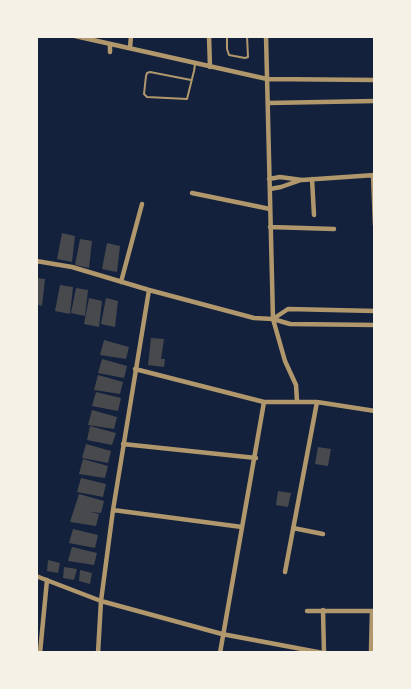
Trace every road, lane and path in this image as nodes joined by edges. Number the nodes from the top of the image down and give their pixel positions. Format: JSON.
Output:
{"nodes":[{"id":1,"x":75,"y":36,"type":"edge"},
{"id":2,"x":131,"y":36,"type":"edge"},
{"id":3,"x":209,"y":36,"type":"edge"},
{"id":4,"x":227,"y":36,"type":"edge"},
{"id":5,"x":247,"y":36,"type":"edge"},
{"id":6,"x":266,"y":36,"type":"edge"},
{"id":7,"x":110,"y":45,"type":"junction"},
{"id":8,"x":130,"y":48,"type":"junction"},
{"id":9,"x":110,"y":52,"type":"dead end"},
{"id":10,"x":194,"y":64,"type":"junction"},
{"id":11,"x":210,"y":67,"type":"junction"},
{"id":12,"x":267,"y":79,"type":"junction"},
{"id":13,"x":191,"y":80,"type":"junction"},
{"id":14,"x":375,"y":80,"type":"edge"},
{"id":15,"x":375,"y":101,"type":"edge"},
{"id":16,"x":268,"y":102,"type":"junction"},
{"id":17,"x":374,"y":175,"type":"edge"},
{"id":18,"x":269,"y":179,"type":"junction"},
{"id":19,"x":312,"y":179,"type":"junction"},
{"id":20,"x":302,"y":180,"type":"junction"},
{"id":21,"x":270,"y":189,"type":"junction"},
{"id":22,"x":192,"y":193,"type":"dead end"},
{"id":23,"x":142,"y":204,"type":"dead end"},
{"id":24,"x":270,"y":209,"type":"junction"},
{"id":25,"x":314,"y":215,"type":"dead end"},
{"id":26,"x":375,"y":226,"type":"edge"},
{"id":27,"x":270,"y":227,"type":"junction"},
{"id":28,"x":334,"y":229,"type":"dead end"},
{"id":29,"x":36,"y":261,"type":"edge"},
{"id":30,"x":121,"y":282,"type":"junction"},
{"id":31,"x":149,"y":290,"type":"junction"},
{"id":32,"x":375,"y":311,"type":"edge"},
{"id":33,"x":273,"y":319,"type":"junction"},
{"id":34,"x":375,"y":325,"type":"edge"},
{"id":35,"x":135,"y":369,"type":"junction"},
{"id":36,"x":297,"y":401,"type":"junction"},
{"id":37,"x":264,"y":402,"type":"junction"},
{"id":38,"x":317,"y":402,"type":"junction"},
{"id":39,"x":375,"y":411,"type":"edge"},
{"id":40,"x":123,"y":444,"type":"junction"},
{"id":41,"x":256,"y":458,"type":"junction"},
{"id":42,"x":113,"y":510,"type":"junction"},
{"id":43,"x":242,"y":527,"type":"junction"},
{"id":44,"x":293,"y":528,"type":"junction"},
{"id":45,"x":323,"y":534,"type":"dead end"},
{"id":46,"x":285,"y":572,"type":"dead end"},
{"id":47,"x":36,"y":576,"type":"edge"},
{"id":48,"x":47,"y":580,"type":"junction"},
{"id":49,"x":101,"y":601,"type":"junction"},
{"id":50,"x":323,"y":610,"type":"junction"},
{"id":51,"x":307,"y":611,"type":"dead end"},
{"id":52,"x":373,"y":611,"type":"edge"},
{"id":53,"x":222,"y":634,"type":"junction"},
{"id":54,"x":371,"y":650,"type":"dead end"},
{"id":55,"x":40,"y":653,"type":"edge"},
{"id":56,"x":98,"y":653,"type":"edge"},
{"id":57,"x":220,"y":653,"type":"edge"},
{"id":58,"x":324,"y":653,"type":"edge"}],
"edges":[{"from":1,"to":7,"type":"street"},
{"from":2,"to":8,"type":"street"},
{"from":3,"to":11,"type":"street"},
{"from":4,"to":5,"type":"lane"},
{"from":6,"to":12,"type":"street"},
{"from":7,"to":8,"type":"street"},
{"from":7,"to":9,"type":"street"},
{"from":8,"to":10,"type":"street"},
{"from":10,"to":11,"type":"street"},
{"from":10,"to":13,"type":"lane"},
{"from":11,"to":12,"type":"street"},
{"from":12,"to":14,"type":"street"},
{"from":12,"to":16,"type":"street"},
{"from":13,"to":13,"type":"lane"},
{"from":15,"to":16,"type":"street"},
{"from":16,"to":18,"type":"street"},
{"from":17,"to":19,"type":"street"},
{"from":17,"to":26,"type":"street"},
{"from":18,"to":20,"type":"street"},
{"from":18,"to":21,"type":"street"},
{"from":19,"to":20,"type":"street"},
{"from":19,"to":25,"type":"street"},
{"from":20,"to":21,"type":"street"},
{"from":21,"to":24,"type":"street"},
{"from":22,"to":24,"type":"street"},
{"from":23,"to":30,"type":"street"},
{"from":24,"to":27,"type":"street"},
{"from":27,"to":28,"type":"street"},
{"from":27,"to":33,"type":"street"},
{"from":29,"to":30,"type":"street"},
{"from":30,"to":31,"type":"street"},
{"from":31,"to":33,"type":"street"},
{"from":31,"to":35,"type":"street"},
{"from":32,"to":33,"type":"street"},
{"from":33,"to":34,"type":"street"},
{"from":33,"to":36,"type":"street"},
{"from":35,"to":37,"type":"street"},
{"from":35,"to":40,"type":"street"},
{"from":36,"to":37,"type":"street"},
{"from":36,"to":38,"type":"street"},
{"from":37,"to":41,"type":"street"},
{"from":38,"to":39,"type":"street"},
{"from":38,"to":44,"type":"street"},
{"from":40,"to":41,"type":"street"},
{"from":40,"to":42,"type":"street"},
{"from":41,"to":43,"type":"street"},
{"from":42,"to":43,"type":"street"},
{"from":42,"to":49,"type":"street"},
{"from":43,"to":53,"type":"street"},
{"from":44,"to":45,"type":"street"},
{"from":44,"to":46,"type":"street"},
{"from":47,"to":48,"type":"street"},
{"from":48,"to":49,"type":"street"},
{"from":48,"to":55,"type":"street"},
{"from":49,"to":53,"type":"street"},
{"from":49,"to":56,"type":"street"},
{"from":50,"to":51,"type":"street"},
{"from":50,"to":52,"type":"street"},
{"from":50,"to":58,"type":"street"},
{"from":52,"to":54,"type":"street"},
{"from":53,"to":57,"type":"street"},
{"from":53,"to":58,"type":"street"}]}
